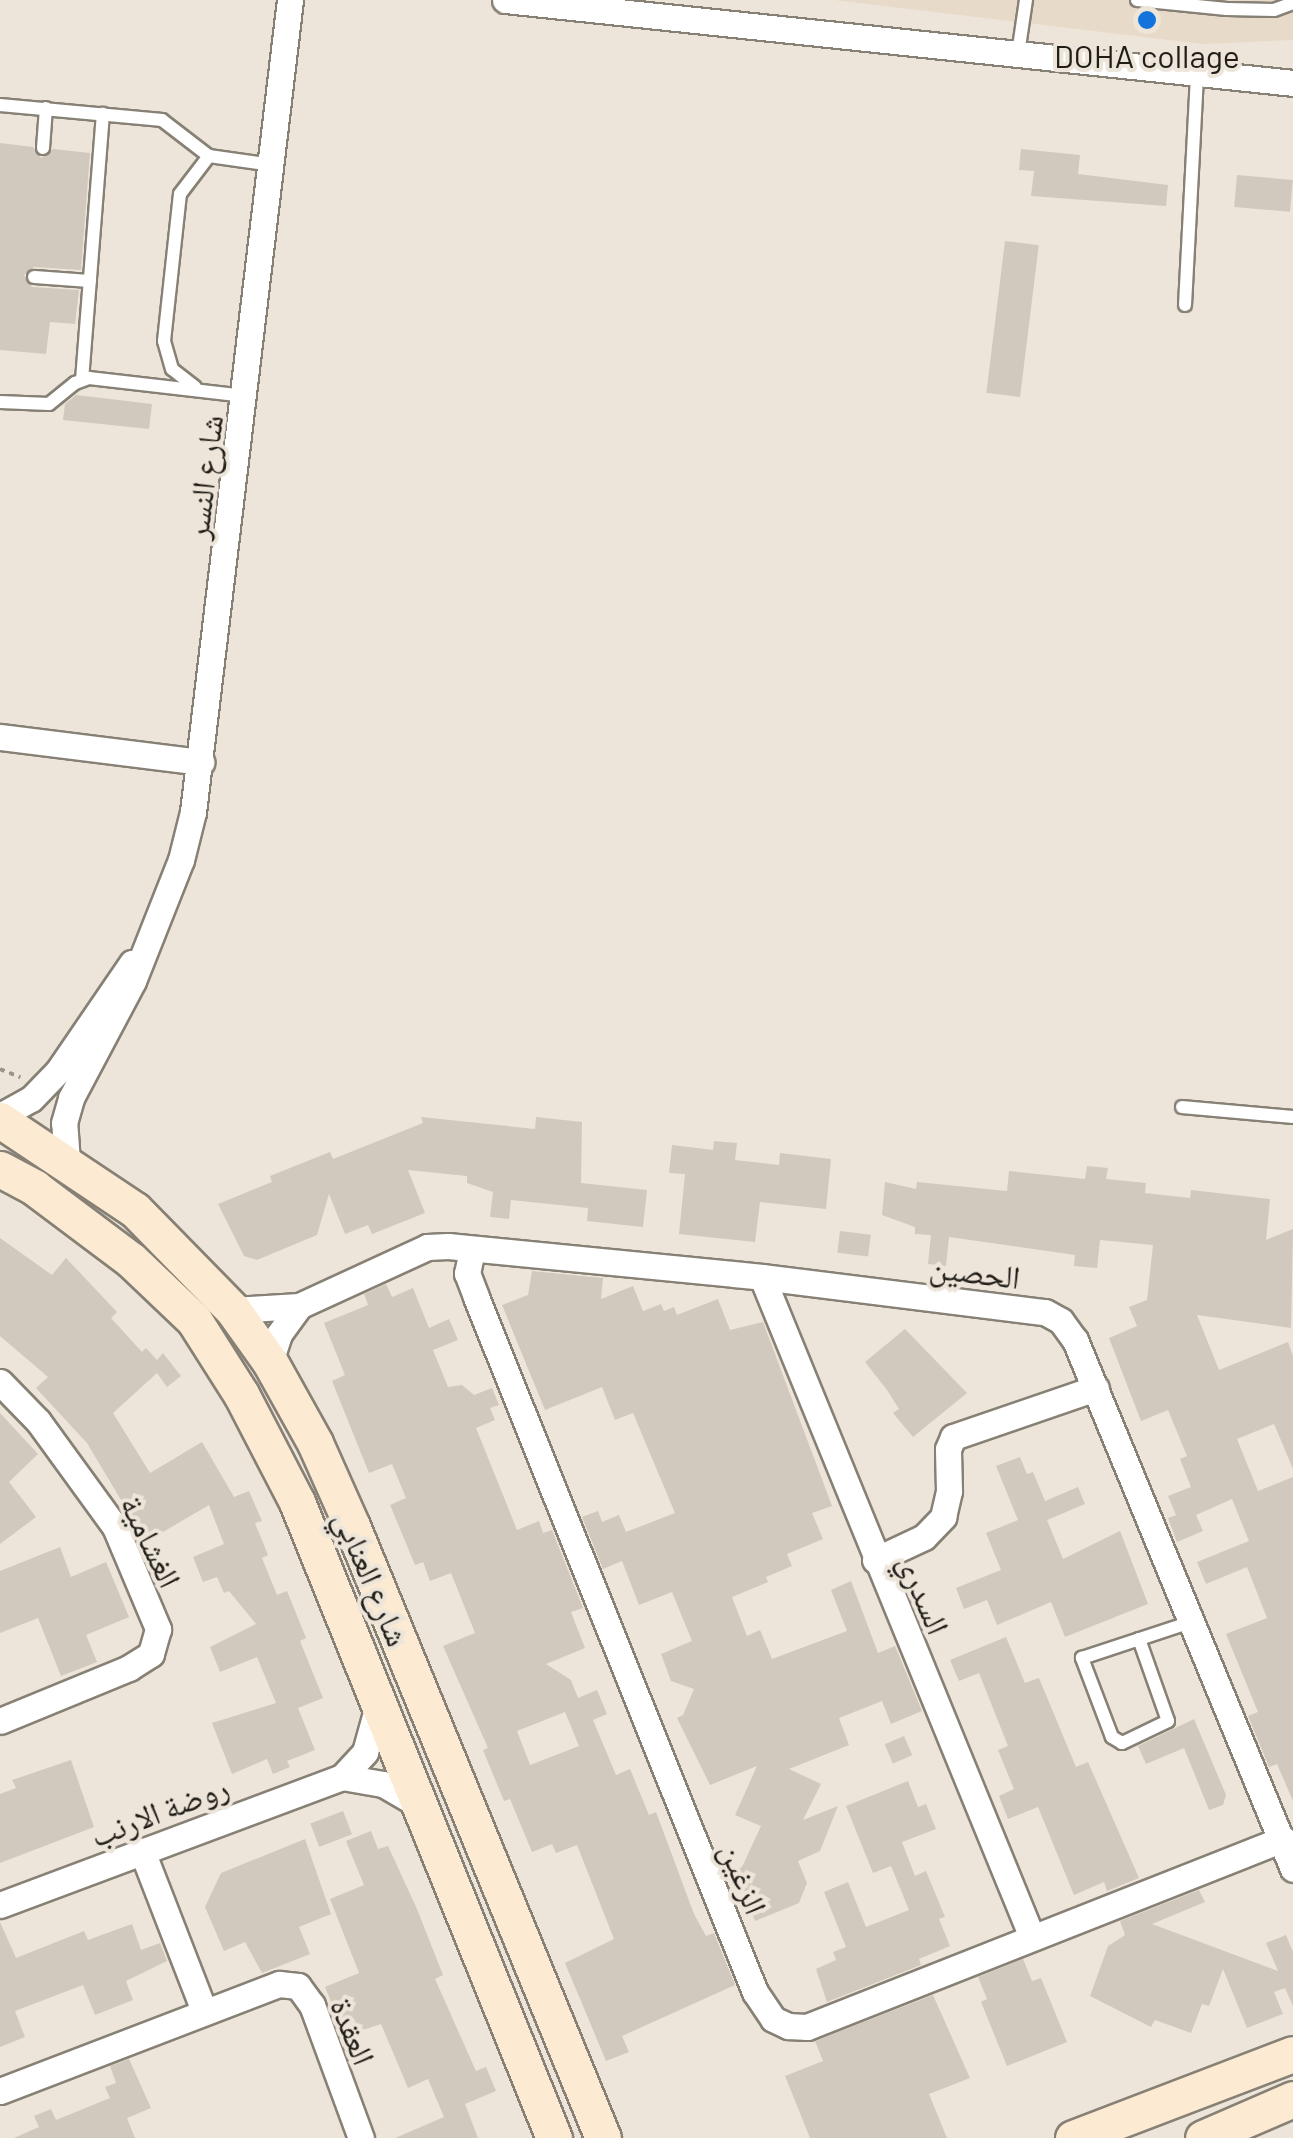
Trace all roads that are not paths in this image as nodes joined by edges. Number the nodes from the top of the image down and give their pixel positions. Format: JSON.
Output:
{"nodes":[{"id":1,"x":290,"y":0,"type":"edge"},
{"id":2,"x":505,"y":0,"type":"edge"},
{"id":3,"x":1026,"y":0,"type":"edge"},
{"id":4,"x":1137,"y":0,"type":"edge"},
{"id":5,"x":1164,"y":1,"type":"edge"},
{"id":6,"x":1293,"y":2,"type":"edge"},
{"id":7,"x":1227,"y":5,"type":"edge"},
{"id":8,"x":1018,"y":54,"type":"junction"},
{"id":9,"x":1197,"y":74,"type":"junction"},
{"id":10,"x":1293,"y":83,"type":"edge"},
{"id":11,"x":0,"y":105,"type":"edge"},
{"id":12,"x":46,"y":108,"type":"junction"},
{"id":13,"x":104,"y":114,"type":"junction"},
{"id":14,"x":42,"y":148,"type":"dead end"},
{"id":15,"x":209,"y":156,"type":"junction"},
{"id":16,"x":272,"y":165,"type":"junction"},
{"id":17,"x":34,"y":278,"type":"dead end"},
{"id":18,"x":90,"y":281,"type":"junction"},
{"id":19,"x":1185,"y":305,"type":"dead end"},
{"id":20,"x":82,"y":380,"type":"junction"},
{"id":21,"x":195,"y":387,"type":"junction"},
{"id":22,"x":245,"y":396,"type":"junction"},
{"id":23,"x":0,"y":402,"type":"edge"},
{"id":24,"x":0,"y":737,"type":"edge"},
{"id":25,"x":201,"y":762,"type":"junction"},
{"id":26,"x":143,"y":953,"type":"junction"},
{"id":27,"x":1182,"y":1107,"type":"dead end"},
{"id":28,"x":1293,"y":1116,"type":"edge"},
{"id":29,"x":0,"y":1118,"type":"edge"},
{"id":30,"x":67,"y":1162,"type":"junction"},
{"id":31,"x":0,"y":1169,"type":"edge"},
{"id":32,"x":472,"y":1250,"type":"junction"},
{"id":33,"x":762,"y":1277,"type":"junction"},
{"id":34,"x":299,"y":1306,"type":"junction"},
{"id":35,"x":233,"y":1310,"type":"junction"},
{"id":36,"x":270,"y":1362,"type":"junction"},
{"id":37,"x":0,"y":1382,"type":"edge"},
{"id":38,"x":1096,"y":1388,"type":"junction"},
{"id":39,"x":875,"y":1560,"type":"junction"},
{"id":40,"x":1188,"y":1623,"type":"junction"},
{"id":41,"x":1139,"y":1640,"type":"junction"},
{"id":42,"x":379,"y":1702,"type":"junction"},
{"id":43,"x":0,"y":1721,"type":"edge"},
{"id":44,"x":342,"y":1777,"type":"junction"},
{"id":45,"x":420,"y":1806,"type":"junction"},
{"id":46,"x":1283,"y":1839,"type":"junction"},
{"id":47,"x":142,"y":1851,"type":"junction"},
{"id":48,"x":1293,"y":1869,"type":"edge"},
{"id":49,"x":0,"y":1906,"type":"edge"},
{"id":50,"x":1032,"y":1935,"type":"junction"},
{"id":51,"x":204,"y":2010,"type":"junction"},
{"id":52,"x":1293,"y":2054,"type":"edge"},
{"id":53,"x":0,"y":2090,"type":"edge"},
{"id":54,"x":1293,"y":2099,"type":"edge"},
{"id":55,"x":1143,"y":2110,"type":"junction"},
{"id":56,"x":556,"y":2135,"type":"edge"},
{"id":57,"x":361,"y":2138,"type":"edge"},
{"id":58,"x":603,"y":2138,"type":"edge"},
{"id":59,"x":1072,"y":2138,"type":"edge"},
{"id":60,"x":1118,"y":2138,"type":"edge"},
{"id":61,"x":1203,"y":2138,"type":"edge"}],
"edges":[{"from":1,"to":16,"type":"street","name":"شارع النسر"},
{"from":2,"to":8,"type":"street"},
{"from":3,"to":8,"type":"lane"},
{"from":4,"to":5,"type":"lane"},
{"from":5,"to":7,"type":"lane"},
{"from":6,"to":7,"type":"lane"},
{"from":8,"to":9,"type":"street"},
{"from":9,"to":10,"type":"street"},
{"from":9,"to":19,"type":"lane"},
{"from":11,"to":12,"type":"lane"},
{"from":12,"to":13,"type":"lane"},
{"from":12,"to":14,"type":"lane"},
{"from":13,"to":15,"type":"lane"},
{"from":13,"to":18,"type":"lane"},
{"from":15,"to":16,"type":"lane"},
{"from":15,"to":21,"type":"lane"},
{"from":16,"to":22,"type":"street","name":"شارع النسر"},
{"from":17,"to":18,"type":"lane"},
{"from":18,"to":20,"type":"lane"},
{"from":20,"to":21,"type":"lane"},
{"from":20,"to":23,"type":"lane"},
{"from":21,"to":22,"type":"lane"},
{"from":22,"to":25,"type":"street","name":"شارع النسر"},
{"from":24,"to":25,"type":"street"},
{"from":25,"to":26,"type":"street","name":"شارع النسر"},
{"from":26,"to":29,"type":"street","name":"شارع النسر"},
{"from":26,"to":30,"type":"street","name":"شارع النسر"},
{"from":27,"to":28,"type":"lane"},
{"from":29,"to":30,"type":"street","name":"شارع العنابي"},
{"from":30,"to":35,"type":"street","name":"شارع العنابي"},
{"from":31,"to":42,"type":"street","name":"شارع العنابي"},
{"from":32,"to":33,"type":"street","name":"الحصين"},
{"from":32,"to":34,"type":"street","name":"الحصين"},
{"from":32,"to":50,"type":"street","name":"الزغين"},
{"from":33,"to":38,"type":"street","name":"الحصين"},
{"from":33,"to":39,"type":"street","name":"السدري"},
{"from":34,"to":35,"type":"street","name":"الحصين"},
{"from":34,"to":36,"type":"street"},
{"from":35,"to":36,"type":"street","name":"شارع العنابي"},
{"from":36,"to":58,"type":"street","name":"شارع العنابي"},
{"from":37,"to":43,"type":"street","name":"الغشامية"},
{"from":38,"to":39,"type":"street"},
{"from":38,"to":40,"type":"street","name":"الحصين"},
{"from":39,"to":50,"type":"street","name":"السدري"},
{"from":40,"to":41,"type":"lane"},
{"from":40,"to":46,"type":"street","name":"الحصين"},
{"from":41,"to":41,"type":"lane"},
{"from":42,"to":44,"type":"street"},
{"from":42,"to":45,"type":"street","name":"شارع العنابي"},
{"from":44,"to":45,"type":"street"},
{"from":44,"to":47,"type":"street","name":"روضة الارنب"},
{"from":45,"to":56,"type":"street","name":"شارع العنابي"},
{"from":46,"to":48,"type":"street","name":"الحصين"},
{"from":46,"to":50,"type":"street","name":"الزغين"},
{"from":47,"to":49,"type":"street","name":"روضة الارنب"},
{"from":47,"to":51,"type":"street"},
{"from":51,"to":53,"type":"street","name":"العقدة"},
{"from":51,"to":57,"type":"street","name":"العقدة"},
{"from":52,"to":55,"type":"street"},
{"from":54,"to":61,"type":"street"},
{"from":55,"to":59,"type":"street"},
{"from":55,"to":60,"type":"street"}]}
